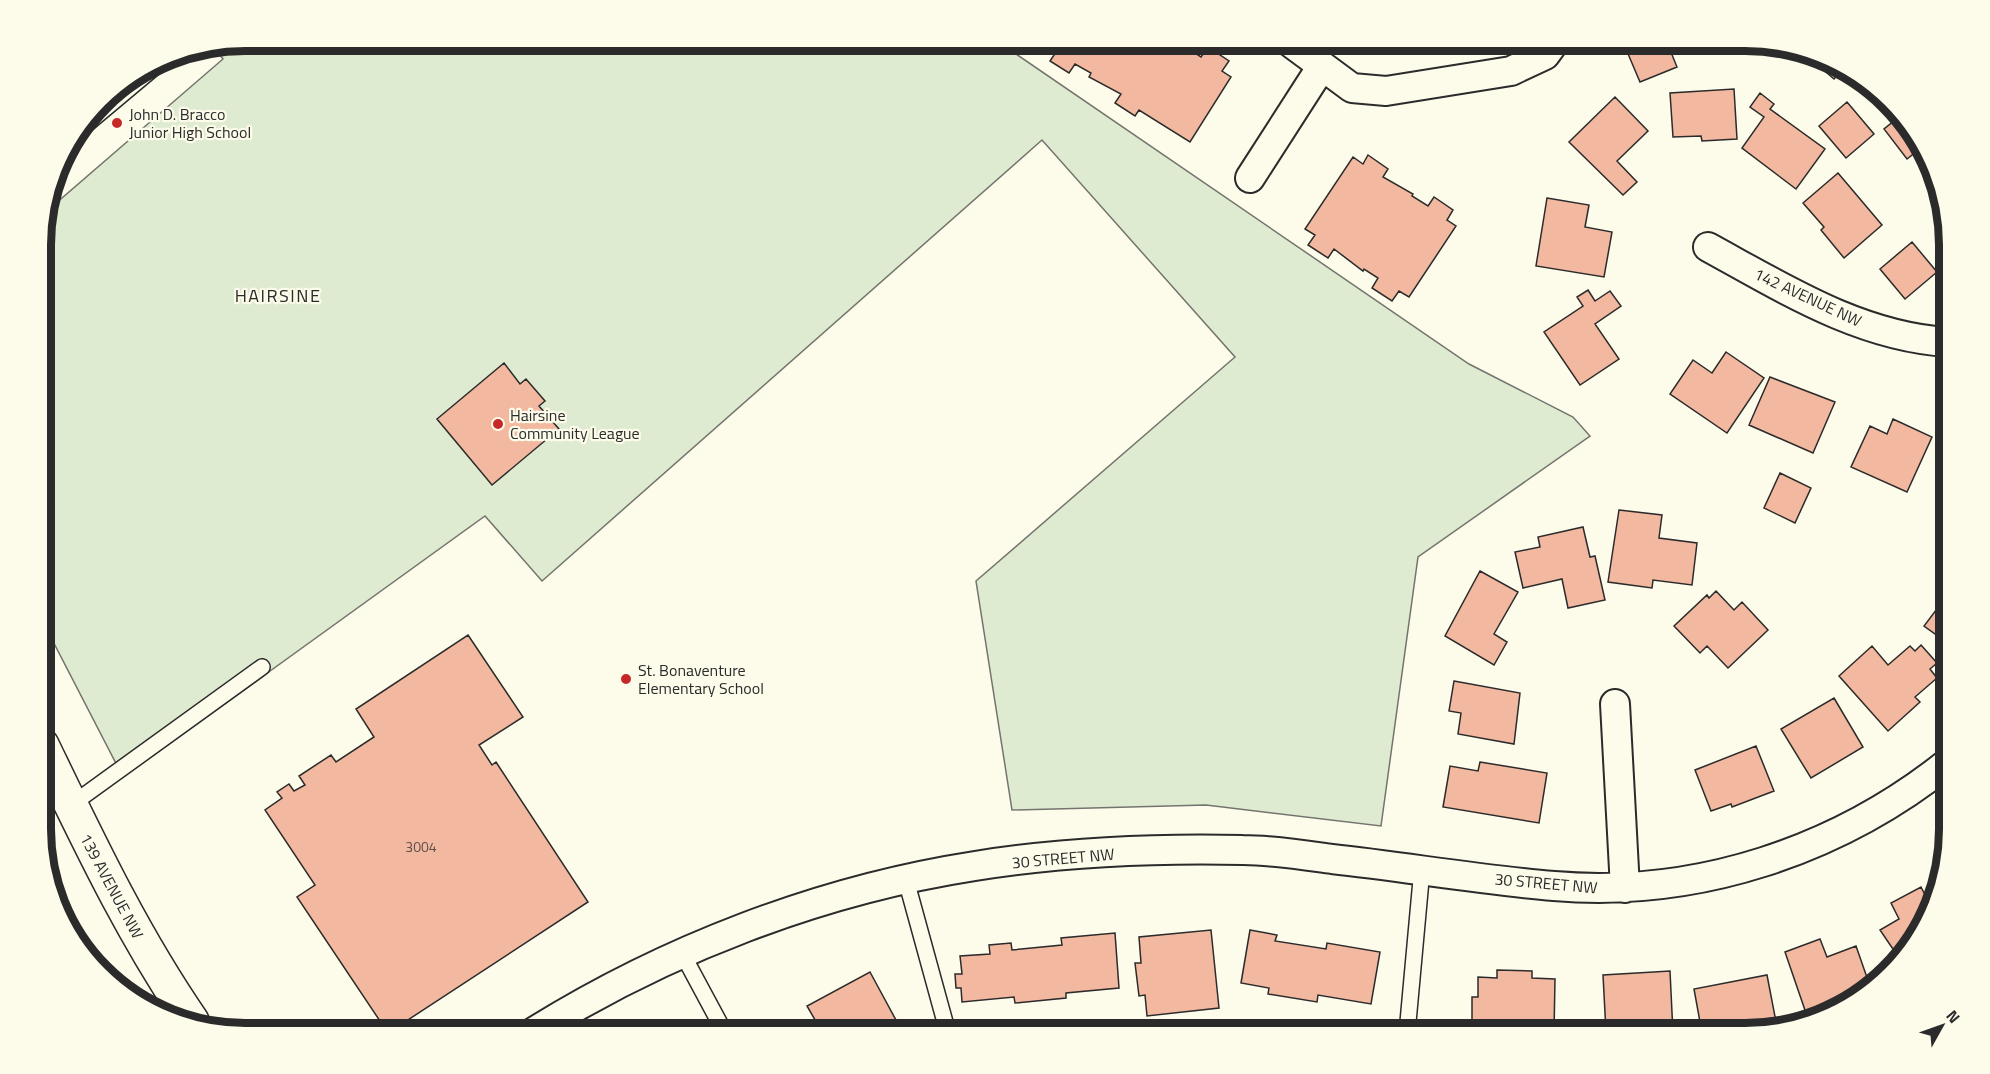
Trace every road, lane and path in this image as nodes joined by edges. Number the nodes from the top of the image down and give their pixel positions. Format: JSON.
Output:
{"nodes":[{"id":1,"x":1302,"y":51,"type":"edge"},
{"id":2,"x":1548,"y":51,"type":"edge"},
{"id":3,"x":1322,"y":66,"type":"junction"},
{"id":4,"x":1250,"y":178,"type":"dead end"},
{"id":5,"x":1708,"y":247,"type":"dead end"},
{"id":6,"x":1939,"y":341,"type":"edge"},
{"id":7,"x":262,"y":667,"type":"dead end"},
{"id":8,"x":1615,"y":704,"type":"dead end"},
{"id":9,"x":51,"y":764,"type":"edge"},
{"id":10,"x":1939,"y":770,"type":"edge"},
{"id":11,"x":71,"y":806,"type":"junction"},
{"id":12,"x":1422,"y":869,"type":"junction"},
{"id":13,"x":906,"y":880,"type":"junction"},
{"id":14,"x":1625,"y":888,"type":"junction"},
{"id":15,"x":682,"y":953,"type":"junction"},
{"id":16,"x":188,"y":1014,"type":"edge"},
{"id":17,"x":550,"y":1023,"type":"edge"},
{"id":18,"x":720,"y":1023,"type":"edge"},
{"id":19,"x":945,"y":1023,"type":"edge"},
{"id":20,"x":1408,"y":1023,"type":"edge"}],
"edges":[{"from":1,"to":3,"type":"street"},
{"from":2,"to":3,"type":"street"},
{"from":3,"to":4,"type":"street"},
{"from":5,"to":6,"type":"street","name":"142 AVENUE NW"},
{"from":7,"to":11,"type":"lane"},
{"from":8,"to":14,"type":"street"},
{"from":9,"to":11,"type":"street","name":"139 AVENUE NW"},
{"from":10,"to":14,"type":"street","name":"30 STREET NW"},
{"from":11,"to":16,"type":"street","name":"139 AVENUE NW"},
{"from":12,"to":13,"type":"street","name":"30 STREET NW"},
{"from":12,"to":14,"type":"street","name":"30 STREET NW"},
{"from":12,"to":20,"type":"lane"},
{"from":13,"to":15,"type":"street","name":"30 STREET NW"},
{"from":13,"to":19,"type":"lane"},
{"from":15,"to":17,"type":"street","name":"30 STREET NW"},
{"from":15,"to":18,"type":"lane"}]}
